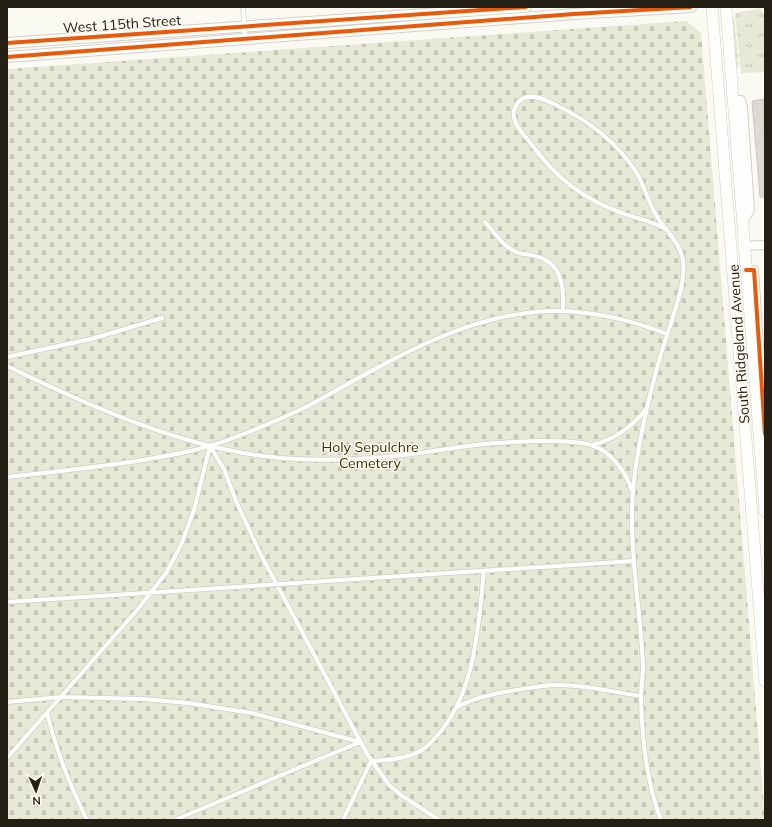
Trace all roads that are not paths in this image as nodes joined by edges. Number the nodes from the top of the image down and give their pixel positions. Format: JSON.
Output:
{"nodes":[{"id":1,"x":243,"y":7,"type":"edge"},
{"id":2,"x":526,"y":7,"type":"edge"},
{"id":3,"x":691,"y":7,"type":"edge"},
{"id":4,"x":712,"y":7,"type":"edge"},
{"id":5,"x":726,"y":7,"type":"edge"},
{"id":6,"x":464,"y":9,"type":"edge"},
{"id":7,"x":464,"y":24,"type":"junction"},
{"id":8,"x":244,"y":26,"type":"junction"},
{"id":9,"x":245,"y":40,"type":"junction"},
{"id":10,"x":7,"y":43,"type":"edge"},
{"id":11,"x":7,"y":57,"type":"edge"},
{"id":12,"x":485,"y":222,"type":"dead end"},
{"id":13,"x":667,"y":230,"type":"junction"},
{"id":14,"x":765,"y":245,"type":"edge"},
{"id":15,"x":744,"y":246,"type":"junction"},
{"id":16,"x":746,"y":270,"type":"junction"},
{"id":17,"x":563,"y":311,"type":"junction"},
{"id":18,"x":162,"y":318,"type":"dead end"},
{"id":19,"x":667,"y":334,"type":"junction"},
{"id":20,"x":7,"y":357,"type":"edge"},
{"id":21,"x":7,"y":366,"type":"edge"},
{"id":22,"x":647,"y":408,"type":"junction"},
{"id":23,"x":765,"y":434,"type":"edge"},
{"id":24,"x":592,"y":445,"type":"junction"},
{"id":25,"x":210,"y":446,"type":"junction"},
{"id":26,"x":763,"y":465,"type":"edge"},
{"id":27,"x":7,"y":477,"type":"edge"},
{"id":28,"x":634,"y":495,"type":"junction"},
{"id":29,"x":764,"y":496,"type":"edge"},
{"id":30,"x":751,"y":497,"type":"junction"},
{"id":31,"x":765,"y":510,"type":"edge"},
{"id":32,"x":634,"y":561,"type":"junction"},
{"id":33,"x":484,"y":571,"type":"junction"},
{"id":34,"x":277,"y":585,"type":"junction"},
{"id":35,"x":152,"y":593,"type":"junction"},
{"id":36,"x":7,"y":602,"type":"edge"},
{"id":37,"x":765,"y":680,"type":"edge"},
{"id":38,"x":641,"y":696,"type":"junction"},
{"id":39,"x":61,"y":697,"type":"junction"},
{"id":40,"x":7,"y":702,"type":"edge"},
{"id":41,"x":457,"y":707,"type":"junction"},
{"id":42,"x":47,"y":713,"type":"junction"},
{"id":43,"x":360,"y":742,"type":"junction"},
{"id":44,"x":7,"y":758,"type":"edge"},
{"id":45,"x":371,"y":761,"type":"junction"},
{"id":46,"x":87,"y":820,"type":"edge"},
{"id":47,"x":175,"y":820,"type":"edge"},
{"id":48,"x":343,"y":820,"type":"edge"},
{"id":49,"x":439,"y":820,"type":"edge"},
{"id":50,"x":661,"y":820,"type":"edge"}],
"edges":[{"from":1,"to":8,"type":"lane"},
{"from":2,"to":6,"type":"street","name":"West 115th Street"},
{"from":3,"to":7,"type":"street","name":"West 115th Street"},
{"from":4,"to":30,"type":"main road","name":"South Ridgeland Avenue"},
{"from":5,"to":15,"type":"main road","name":"South Ridgeland Avenue"},
{"from":6,"to":7,"type":"lane"},
{"from":6,"to":8,"type":"street","name":"West 115th Street"},
{"from":7,"to":9,"type":"street","name":"West 115th Street"},
{"from":8,"to":9,"type":"lane"},
{"from":8,"to":10,"type":"street","name":"West 115th Street"},
{"from":9,"to":11,"type":"street","name":"West 115th Street"},
{"from":12,"to":17,"type":"lane"},
{"from":13,"to":13,"type":"lane"},
{"from":13,"to":19,"type":"lane"},
{"from":14,"to":15,"type":"street"},
{"from":15,"to":16,"type":"main road","name":"South Ridgeland Avenue"},
{"from":16,"to":23,"type":"street","name":"South Ridgeland Avenue"},
{"from":16,"to":26,"type":"main road","name":"South Ridgeland Avenue"},
{"from":17,"to":19,"type":"lane"},
{"from":17,"to":25,"type":"lane"},
{"from":18,"to":20,"type":"lane"},
{"from":19,"to":22,"type":"lane"},
{"from":21,"to":25,"type":"lane"},
{"from":22,"to":24,"type":"lane"},
{"from":22,"to":28,"type":"lane"},
{"from":24,"to":25,"type":"lane"},
{"from":24,"to":28,"type":"lane"},
{"from":25,"to":27,"type":"lane"},
{"from":25,"to":34,"type":"lane"},
{"from":25,"to":35,"type":"lane"},
{"from":26,"to":29,"type":"main road","name":"South Ridgeland Avenue"},
{"from":28,"to":32,"type":"lane"},
{"from":29,"to":30,"type":"street"},
{"from":29,"to":31,"type":"main road","name":"South Ridgeland Avenue"},
{"from":30,"to":37,"type":"main road","name":"South Ridgeland Avenue"},
{"from":32,"to":33,"type":"lane"},
{"from":32,"to":38,"type":"lane"},
{"from":33,"to":34,"type":"lane"},
{"from":33,"to":41,"type":"lane"},
{"from":34,"to":35,"type":"lane"},
{"from":34,"to":43,"type":"lane"},
{"from":35,"to":36,"type":"lane"},
{"from":35,"to":39,"type":"lane"},
{"from":38,"to":41,"type":"lane"},
{"from":38,"to":50,"type":"lane"},
{"from":39,"to":40,"type":"lane"},
{"from":39,"to":42,"type":"lane"},
{"from":39,"to":43,"type":"lane"},
{"from":41,"to":45,"type":"lane"},
{"from":42,"to":44,"type":"lane"},
{"from":42,"to":46,"type":"lane"},
{"from":43,"to":45,"type":"lane"},
{"from":43,"to":47,"type":"lane"},
{"from":45,"to":48,"type":"lane"},
{"from":45,"to":49,"type":"lane"}]}
